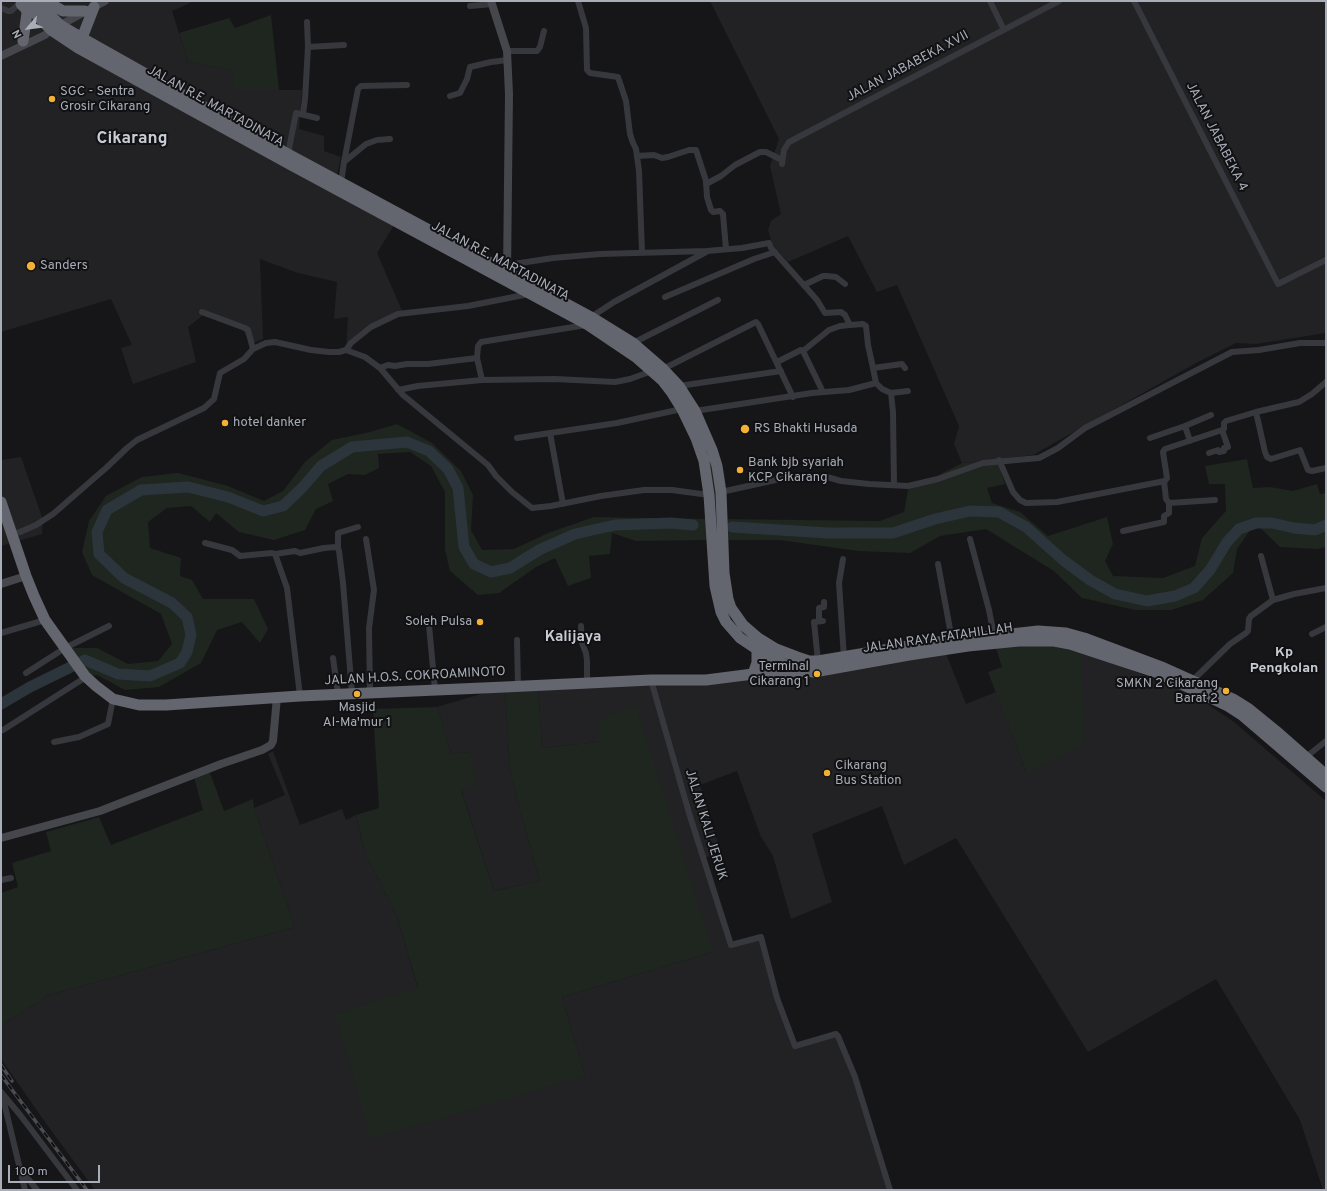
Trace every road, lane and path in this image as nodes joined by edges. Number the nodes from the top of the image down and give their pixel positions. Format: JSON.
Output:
{"nodes":[{"id":1,"x":36,"y":1,"type":"edge"},
{"id":2,"x":46,"y":1,"type":"edge"},
{"id":3,"x":105,"y":1,"type":"edge"},
{"id":4,"x":578,"y":1,"type":"edge"},
{"id":5,"x":990,"y":1,"type":"edge"},
{"id":6,"x":1059,"y":1,"type":"edge"},
{"id":7,"x":1134,"y":1,"type":"edge"},
{"id":8,"x":21,"y":2,"type":"edge"},
{"id":9,"x":492,"y":3,"type":"edge"},
{"id":10,"x":470,"y":6,"type":"dead end"},
{"id":11,"x":1,"y":8,"type":"edge"},
{"id":12,"x":90,"y":9,"type":"junction"},
{"id":13,"x":307,"y":22,"type":"dead end"},
{"id":14,"x":56,"y":27,"type":"junction"},
{"id":15,"x":1004,"y":30,"type":"junction"},
{"id":16,"x":544,"y":31,"type":"dead end"},
{"id":17,"x":82,"y":38,"type":"junction"},
{"id":18,"x":23,"y":41,"type":"junction"},
{"id":19,"x":344,"y":45,"type":"dead end"},
{"id":20,"x":308,"y":47,"type":"junction"},
{"id":21,"x":507,"y":50,"type":"junction"},
{"id":22,"x":1,"y":52,"type":"edge"},
{"id":23,"x":1,"y":56,"type":"edge"},
{"id":24,"x":508,"y":60,"type":"junction"},
{"id":25,"x":407,"y":85,"type":"dead end"},
{"id":26,"x":450,"y":96,"type":"dead end"},
{"id":27,"x":303,"y":114,"type":"junction"},
{"id":28,"x":317,"y":118,"type":"dead end"},
{"id":29,"x":390,"y":139,"type":"dead end"},
{"id":30,"x":288,"y":154,"type":"junction"},
{"id":31,"x":637,"y":156,"type":"junction"},
{"id":32,"x":344,"y":162,"type":"junction"},
{"id":33,"x":341,"y":183,"type":"junction"},
{"id":34,"x":706,"y":184,"type":"junction"},
{"id":35,"x":726,"y":249,"type":"junction"},
{"id":36,"x":707,"y":251,"type":"junction"},
{"id":37,"x":642,"y":252,"type":"junction"},
{"id":38,"x":775,"y":252,"type":"junction"},
{"id":39,"x":1326,"y":260,"type":"edge"},
{"id":40,"x":507,"y":269,"type":"junction"},
{"id":41,"x":845,"y":284,"type":"dead end"},
{"id":42,"x":804,"y":285,"type":"junction"},
{"id":43,"x":528,"y":294,"type":"junction"},
{"id":44,"x":665,"y":297,"type":"dead end"},
{"id":45,"x":718,"y":300,"type":"dead end"},
{"id":46,"x":202,"y":312,"type":"dead end"},
{"id":47,"x":589,"y":321,"type":"junction"},
{"id":48,"x":850,"y":325,"type":"junction"},
{"id":49,"x":633,"y":343,"type":"junction"},
{"id":50,"x":1326,"y":343,"type":"edge"},
{"id":51,"x":254,"y":349,"type":"junction"},
{"id":52,"x":346,"y":350,"type":"junction"},
{"id":53,"x":803,"y":351,"type":"junction"},
{"id":54,"x":477,"y":358,"type":"junction"},
{"id":55,"x":777,"y":362,"type":"junction"},
{"id":56,"x":380,"y":368,"type":"junction"},
{"id":57,"x":873,"y":368,"type":"junction"},
{"id":58,"x":906,"y":368,"type":"dead end"},
{"id":59,"x":658,"y":370,"type":"junction"},
{"id":60,"x":781,"y":371,"type":"junction"},
{"id":61,"x":482,"y":380,"type":"junction"},
{"id":62,"x":1326,"y":382,"type":"edge"},
{"id":63,"x":876,"y":383,"type":"junction"},
{"id":64,"x":679,"y":386,"type":"junction"},
{"id":65,"x":398,"y":390,"type":"junction"},
{"id":66,"x":908,"y":391,"type":"dead end"},
{"id":67,"x":823,"y":392,"type":"junction"},
{"id":68,"x":891,"y":393,"type":"junction"},
{"id":69,"x":794,"y":397,"type":"junction"},
{"id":70,"x":682,"y":409,"type":"junction"},
{"id":71,"x":695,"y":411,"type":"junction"},
{"id":72,"x":1256,"y":412,"type":"junction"},
{"id":73,"x":1211,"y":415,"type":"dead end"},
{"id":74,"x":1185,"y":426,"type":"junction"},
{"id":75,"x":1222,"y":430,"type":"junction"},
{"id":76,"x":550,"y":433,"type":"junction"},
{"id":77,"x":517,"y":438,"type":"dead end"},
{"id":78,"x":1150,"y":438,"type":"dead end"},
{"id":79,"x":1190,"y":441,"type":"junction"},
{"id":80,"x":1209,"y":454,"type":"dead end"},
{"id":81,"x":999,"y":460,"type":"junction"},
{"id":82,"x":1326,"y":468,"type":"edge"},
{"id":83,"x":1164,"y":481,"type":"junction"},
{"id":84,"x":894,"y":486,"type":"junction"},
{"id":85,"x":721,"y":492,"type":"junction"},
{"id":86,"x":709,"y":495,"type":"junction"},
{"id":87,"x":1214,"y":500,"type":"dead end"},
{"id":88,"x":1,"y":502,"type":"edge"},
{"id":89,"x":1169,"y":503,"type":"junction"},
{"id":90,"x":563,"y":504,"type":"junction"},
{"id":91,"x":358,"y":527,"type":"dead end"},
{"id":92,"x":1123,"y":531,"type":"dead end"},
{"id":93,"x":12,"y":534,"type":"junction"},
{"id":94,"x":366,"y":539,"type":"dead end"},
{"id":95,"x":970,"y":539,"type":"dead end"},
{"id":96,"x":205,"y":543,"type":"dead end"},
{"id":97,"x":338,"y":548,"type":"junction"},
{"id":98,"x":275,"y":554,"type":"junction"},
{"id":99,"x":718,"y":556,"type":"junction"},
{"id":100,"x":1261,"y":556,"type":"dead end"},
{"id":101,"x":843,"y":559,"type":"dead end"},
{"id":102,"x":938,"y":564,"type":"dead end"},
{"id":103,"x":719,"y":574,"type":"junction"},
{"id":104,"x":26,"y":576,"type":"junction"},
{"id":105,"x":1,"y":584,"type":"edge"},
{"id":106,"x":1326,"y":588,"type":"edge"},
{"id":107,"x":1274,"y":600,"type":"junction"},
{"id":108,"x":824,"y":602,"type":"dead end"},
{"id":109,"x":45,"y":620,"type":"junction"},
{"id":110,"x":429,"y":625,"type":"dead end"},
{"id":111,"x":109,"y":626,"type":"dead end"},
{"id":112,"x":581,"y":626,"type":"dead end"},
{"id":113,"x":1326,"y":627,"type":"edge"},
{"id":114,"x":1,"y":633,"type":"edge"},
{"id":115,"x":1312,"y":634,"type":"dead end"},
{"id":116,"x":994,"y":636,"type":"junction"},
{"id":117,"x":517,"y":640,"type":"dead end"},
{"id":118,"x":952,"y":640,"type":"junction"},
{"id":119,"x":65,"y":649,"type":"junction"},
{"id":120,"x":757,"y":651,"type":"junction"},
{"id":121,"x":333,"y":658,"type":"dead end"},
{"id":122,"x":844,"y":658,"type":"junction"},
{"id":123,"x":814,"y":661,"type":"junction"},
{"id":124,"x":800,"y":671,"type":"junction"},
{"id":125,"x":26,"y":673,"type":"dead end"},
{"id":126,"x":753,"y":674,"type":"junction"},
{"id":127,"x":86,"y":676,"type":"junction"},
{"id":128,"x":651,"y":680,"type":"junction"},
{"id":129,"x":1193,"y":680,"type":"junction"},
{"id":130,"x":587,"y":683,"type":"junction"},
{"id":131,"x":518,"y":686,"type":"junction"},
{"id":132,"x":435,"y":690,"type":"junction"},
{"id":133,"x":370,"y":693,"type":"junction"},
{"id":134,"x":338,"y":694,"type":"junction"},
{"id":135,"x":352,"y":694,"type":"junction"},
{"id":136,"x":300,"y":696,"type":"junction"},
{"id":137,"x":277,"y":697,"type":"junction"},
{"id":138,"x":113,"y":699,"type":"junction"},
{"id":139,"x":3,"y":730,"type":"dead end"},
{"id":140,"x":1326,"y":741,"type":"edge"},
{"id":141,"x":54,"y":742,"type":"dead end"},
{"id":142,"x":1306,"y":758,"type":"junction"},
{"id":143,"x":1326,"y":775,"type":"edge"},
{"id":144,"x":1326,"y":787,"type":"edge"},
{"id":145,"x":1,"y":838,"type":"edge"},
{"id":146,"x":11,"y":878,"type":"dead end"},
{"id":147,"x":1,"y":880,"type":"edge"},
{"id":148,"x":1,"y":1092,"type":"edge"},
{"id":149,"x":19,"y":1167,"type":"junction"},
{"id":150,"x":25,"y":1190,"type":"edge"},
{"id":151,"x":37,"y":1190,"type":"edge"},
{"id":152,"x":77,"y":1190,"type":"edge"},
{"id":153,"x":890,"y":1190,"type":"edge"}],
"edges":[{"from":1,"to":14,"type":"highway","name":"JALAN R.E. MARTADINATA"},
{"from":2,"to":12,"type":"highway"},
{"from":3,"to":12,"type":"main road"},
{"from":4,"to":31,"type":"street"},
{"from":5,"to":15,"type":"street"},
{"from":6,"to":15,"type":"street","name":"JALAN JABABEKA XVII"},
{"from":7,"to":39,"type":"street","name":"JALAN JABABEKA 4"},
{"from":8,"to":11,"type":"street"},
{"from":8,"to":14,"type":"highway","name":"JALAN R.E. MARTADINATA"},
{"from":8,"to":18,"type":"highway"},
{"from":9,"to":10,"type":"street"},
{"from":9,"to":21,"type":"main road"},
{"from":12,"to":14,"type":"main road"},
{"from":12,"to":17,"type":"highway"},
{"from":13,"to":20,"type":"street"},
{"from":14,"to":17,"type":"highway","name":"JALAN R.E. MARTADINATA"},
{"from":14,"to":18,"type":"main road"},
{"from":14,"to":23,"type":"main road"},
{"from":14,"to":43,"type":"highway","name":"JALAN R.E. MARTADINATA"},
{"from":15,"to":34,"type":"street","name":"JALAN JABABEKA XVII"},
{"from":16,"to":21,"type":"street"},
{"from":17,"to":30,"type":"highway","name":"JALAN R.E. MARTADINATA"},
{"from":18,"to":22,"type":"main road"},
{"from":19,"to":20,"type":"street"},
{"from":20,"to":27,"type":"street"},
{"from":21,"to":24,"type":"main road"},
{"from":24,"to":26,"type":"street"},
{"from":24,"to":40,"type":"main road"},
{"from":25,"to":32,"type":"street"},
{"from":27,"to":28,"type":"street"},
{"from":27,"to":30,"type":"street"},
{"from":29,"to":32,"type":"street"},
{"from":30,"to":33,"type":"highway","name":"JALAN R.E. MARTADINATA"},
{"from":31,"to":34,"type":"street"},
{"from":31,"to":37,"type":"street"},
{"from":32,"to":33,"type":"street"},
{"from":33,"to":40,"type":"highway","name":"JALAN R.E. MARTADINATA"},
{"from":34,"to":35,"type":"street"},
{"from":35,"to":36,"type":"street"},
{"from":35,"to":38,"type":"street"},
{"from":36,"to":37,"type":"street"},
{"from":36,"to":47,"type":"street"},
{"from":37,"to":40,"type":"street"},
{"from":38,"to":42,"type":"street"},
{"from":38,"to":44,"type":"street"},
{"from":40,"to":47,"type":"highway","name":"JALAN R.E. MARTADINATA"},
{"from":41,"to":42,"type":"street"},
{"from":42,"to":48,"type":"street"},
{"from":43,"to":47,"type":"highway","name":"JALAN R.E. MARTADINATA"},
{"from":43,"to":52,"type":"street"},
{"from":45,"to":49,"type":"street"},
{"from":46,"to":51,"type":"street"},
{"from":47,"to":49,"type":"highway","name":"JALAN R.E. MARTADINATA"},
{"from":47,"to":54,"type":"street"},
{"from":47,"to":59,"type":"highway","name":"JALAN R.E. MARTADINATA"},
{"from":48,"to":53,"type":"street"},
{"from":48,"to":57,"type":"street"},
{"from":49,"to":59,"type":"highway","name":"JALAN R.E. MARTADINATA"},
{"from":50,"to":81,"type":"street"},
{"from":51,"to":52,"type":"street"},
{"from":51,"to":93,"type":"street"},
{"from":52,"to":56,"type":"street"},
{"from":53,"to":55,"type":"street"},
{"from":53,"to":67,"type":"street"},
{"from":54,"to":56,"type":"street"},
{"from":54,"to":61,"type":"street"},
{"from":55,"to":59,"type":"street"},
{"from":55,"to":60,"type":"street"},
{"from":56,"to":65,"type":"street"},
{"from":57,"to":58,"type":"street"},
{"from":57,"to":63,"type":"street"},
{"from":59,"to":61,"type":"street"},
{"from":59,"to":64,"type":"highway","name":"JALAN R.E. MARTADINATA"},
{"from":59,"to":70,"type":"highway","name":"JALAN R.E. MARTADINATA"},
{"from":60,"to":64,"type":"street"},
{"from":60,"to":69,"type":"street"},
{"from":61,"to":65,"type":"street"},
{"from":62,"to":72,"type":"street"},
{"from":63,"to":67,"type":"street"},
{"from":63,"to":68,"type":"street"},
{"from":64,"to":71,"type":"highway","name":"JALAN R.E. MARTADINATA"},
{"from":65,"to":90,"type":"street"},
{"from":66,"to":68,"type":"street"},
{"from":67,"to":69,"type":"street"},
{"from":68,"to":84,"type":"street"},
{"from":69,"to":71,"type":"street"},
{"from":70,"to":76,"type":"street"},
{"from":70,"to":86,"type":"highway","name":"JALAN R.E. MARTADINATA"},
{"from":71,"to":85,"type":"highway","name":"JALAN R.E. MARTADINATA"},
{"from":72,"to":75,"type":"street"},
{"from":72,"to":82,"type":"street"},
{"from":73,"to":74,"type":"street"},
{"from":74,"to":78,"type":"street"},
{"from":74,"to":79,"type":"street"},
{"from":75,"to":79,"type":"street"},
{"from":75,"to":80,"type":"street"},
{"from":76,"to":77,"type":"street"},
{"from":76,"to":90,"type":"street"},
{"from":79,"to":83,"type":"street"},
{"from":81,"to":83,"type":"street"},
{"from":81,"to":84,"type":"street"},
{"from":83,"to":89,"type":"street"},
{"from":84,"to":85,"type":"street"},
{"from":85,"to":99,"type":"highway","name":"JALAN R.E. MARTADINATA"},
{"from":86,"to":90,"type":"street"},
{"from":86,"to":99,"type":"highway","name":"JALAN R.E. MARTADINATA"},
{"from":87,"to":89,"type":"street"},
{"from":88,"to":93,"type":"highway","name":"JALAN H.O.S. COKROAMINOTO"},
{"from":89,"to":92,"type":"street"},
{"from":91,"to":97,"type":"street"},
{"from":93,"to":104,"type":"highway","name":"JALAN H.O.S. COKROAMINOTO"},
{"from":94,"to":133,"type":"street"},
{"from":95,"to":116,"type":"street"},
{"from":96,"to":98,"type":"street"},
{"from":97,"to":98,"type":"street"},
{"from":97,"to":135,"type":"street"},
{"from":98,"to":136,"type":"street"},
{"from":99,"to":103,"type":"highway","name":"JALAN R.E. MARTADINATA"},
{"from":100,"to":107,"type":"street"},
{"from":101,"to":122,"type":"street"},
{"from":102,"to":118,"type":"street"},
{"from":103,"to":120,"type":"highway","name":"JALAN R.E. MARTADINATA"},
{"from":103,"to":123,"type":"highway","name":"JALAN R.E. MARTADINATA"},
{"from":104,"to":105,"type":"main road"},
{"from":104,"to":109,"type":"highway","name":"JALAN H.O.S. COKROAMINOTO"},
{"from":106,"to":107,"type":"street"},
{"from":107,"to":129,"type":"street"},
{"from":108,"to":123,"type":"street"},
{"from":109,"to":114,"type":"street"},
{"from":109,"to":119,"type":"highway","name":"JALAN H.O.S. COKROAMINOTO"},
{"from":110,"to":132,"type":"street"},
{"from":111,"to":119,"type":"street"},
{"from":112,"to":130,"type":"street"},
{"from":113,"to":115,"type":"street"},
{"from":116,"to":118,"type":"highway","name":"JALAN RAYA FATAHILLAH"},
{"from":116,"to":129,"type":"highway","name":"JALAN RAYA FATAHILLAH"},
{"from":117,"to":131,"type":"street"},
{"from":118,"to":122,"type":"highway","name":"JALAN RAYA FATAHILLAH"},
{"from":119,"to":125,"type":"street"},
{"from":119,"to":127,"type":"highway","name":"JALAN H.O.S. COKROAMINOTO"},
{"from":120,"to":124,"type":"highway","name":"JALAN R.E. MARTADINATA"},
{"from":120,"to":126,"type":"highway"},
{"from":121,"to":134,"type":"street"},
{"from":122,"to":123,"type":"highway","name":"JALAN RAYA FATAHILLAH"},
{"from":124,"to":126,"type":"highway","name":"JALAN H.O.S. COKROAMINOTO"},
{"from":124,"to":144,"type":"highway","name":"JALAN RAYA FATAHILLAH"},
{"from":126,"to":128,"type":"highway","name":"JALAN H.O.S. COKROAMINOTO"},
{"from":127,"to":138,"type":"highway","name":"JALAN H.O.S. COKROAMINOTO"},
{"from":127,"to":139,"type":"street"},
{"from":128,"to":130,"type":"highway","name":"JALAN H.O.S. COKROAMINOTO"},
{"from":128,"to":153,"type":"street","name":"JALAN KALI JERUK"},
{"from":129,"to":142,"type":"highway","name":"JALAN RAYA FATAHILLAH"},
{"from":130,"to":131,"type":"highway","name":"JALAN H.O.S. COKROAMINOTO"},
{"from":131,"to":132,"type":"highway","name":"JALAN H.O.S. COKROAMINOTO"},
{"from":132,"to":133,"type":"highway","name":"JALAN H.O.S. COKROAMINOTO"},
{"from":133,"to":135,"type":"highway","name":"JALAN H.O.S. COKROAMINOTO"},
{"from":134,"to":135,"type":"highway","name":"JALAN H.O.S. COKROAMINOTO"},
{"from":134,"to":136,"type":"highway","name":"JALAN H.O.S. COKROAMINOTO"},
{"from":136,"to":137,"type":"highway","name":"JALAN H.O.S. COKROAMINOTO"},
{"from":137,"to":138,"type":"highway","name":"JALAN H.O.S. COKROAMINOTO"},
{"from":137,"to":145,"type":"main road"},
{"from":138,"to":141,"type":"street"},
{"from":140,"to":142,"type":"street"},
{"from":142,"to":143,"type":"highway","name":"JALAN RAYA FATAHILLAH"},
{"from":146,"to":147,"type":"street"},
{"from":148,"to":149,"type":"street"},
{"from":148,"to":152,"type":"street"},
{"from":149,"to":150,"type":"street"},
{"from":149,"to":151,"type":"street"}]}
